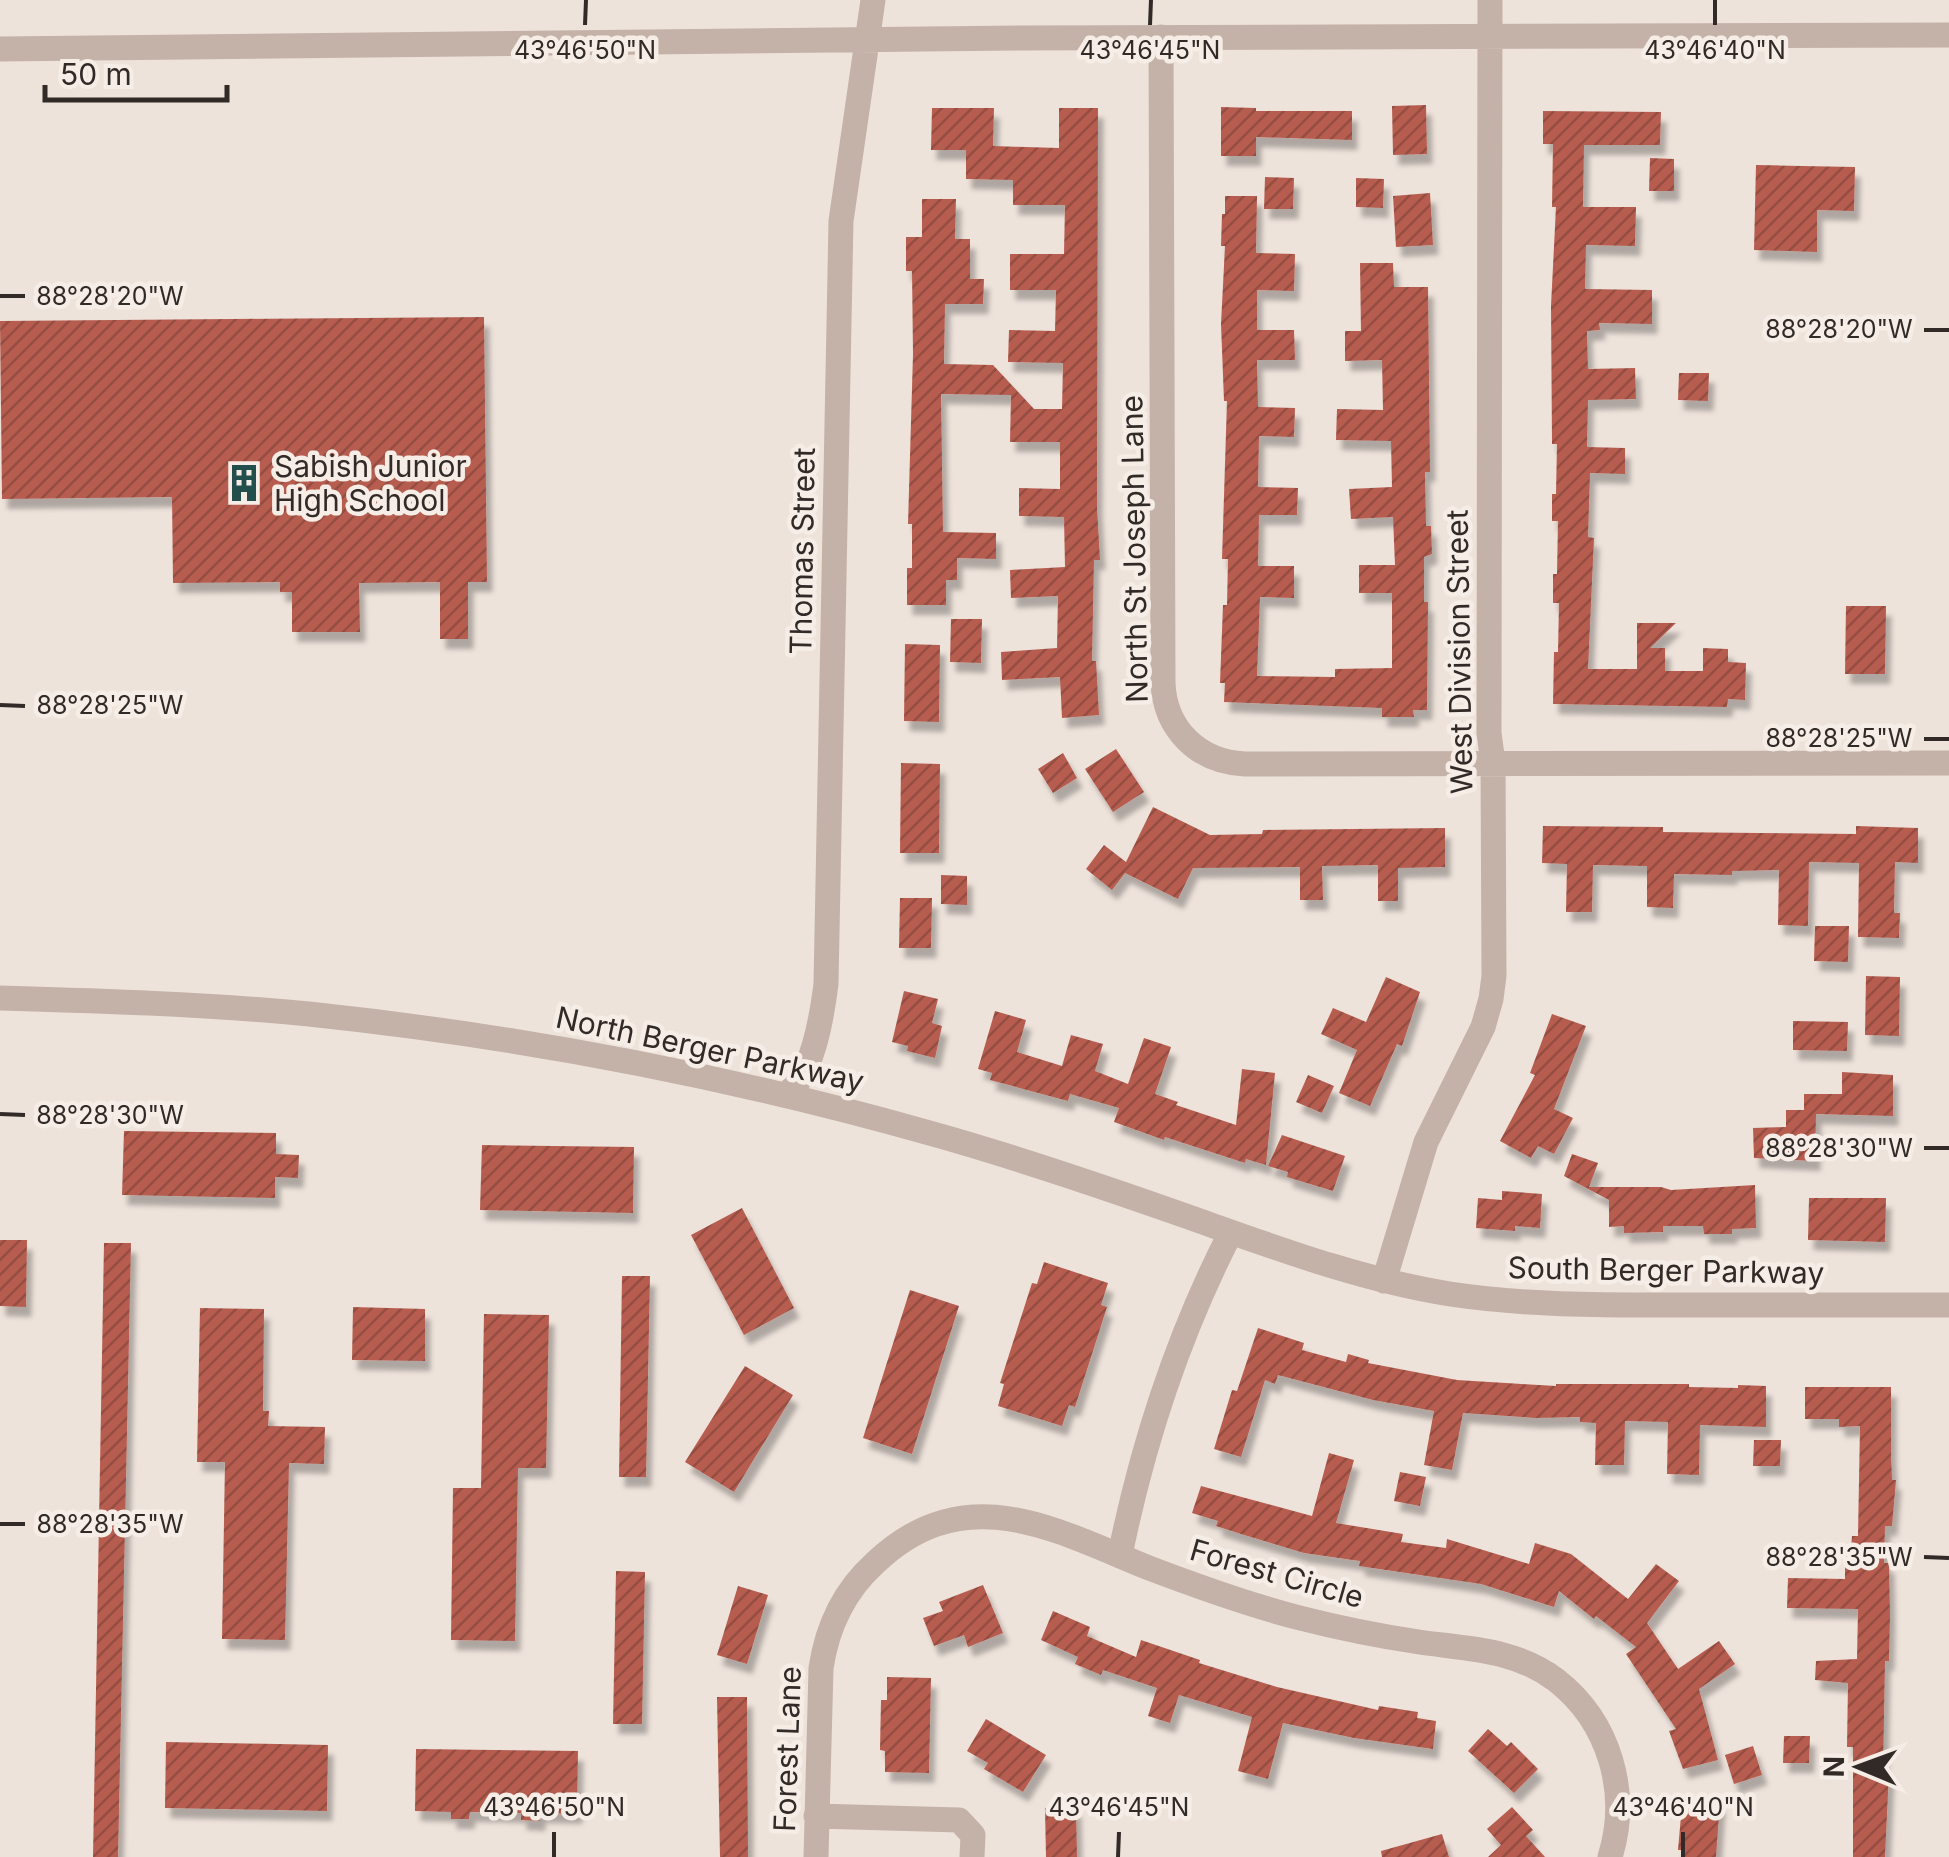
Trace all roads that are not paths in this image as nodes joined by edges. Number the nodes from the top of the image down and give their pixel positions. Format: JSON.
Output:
{"nodes":[{"id":1,"x":873,"y":0,"type":"edge"},
{"id":2,"x":1490,"y":0,"type":"edge"},
{"id":3,"x":1949,"y":35,"type":"edge"},
{"id":4,"x":1491,"y":36,"type":"junction"},
{"id":5,"x":1161,"y":38,"type":"junction"},
{"id":6,"x":867,"y":39,"type":"junction"},
{"id":7,"x":0,"y":49,"type":"edge"},
{"id":8,"x":1494,"y":763,"type":"junction"},
{"id":9,"x":1949,"y":763,"type":"edge"},
{"id":10,"x":0,"y":998,"type":"edge"},
{"id":11,"x":786,"y":1095,"type":"junction"},
{"id":12,"x":1231,"y":1232,"type":"junction"},
{"id":13,"x":1384,"y":1281,"type":"junction"},
{"id":14,"x":1949,"y":1305,"type":"edge"},
{"id":15,"x":1120,"y":1555,"type":"junction"},
{"id":16,"x":816,"y":1816,"type":"junction"},
{"id":17,"x":816,"y":1857,"type":"edge"},
{"id":18,"x":972,"y":1857,"type":"edge"},
{"id":19,"x":1610,"y":1857,"type":"edge"}],
"edges":[{"from":1,"to":6,"type":"street","name":"Thomas Street"},
{"from":2,"to":4,"type":"street","name":"West Division Street"},
{"from":3,"to":4,"type":"street"},
{"from":4,"to":5,"type":"street"},
{"from":4,"to":8,"type":"street","name":"West Division Street"},
{"from":5,"to":6,"type":"street"},
{"from":5,"to":8,"type":"street","name":"North St Joseph Lane"},
{"from":6,"to":7,"type":"street"},
{"from":6,"to":11,"type":"street","name":"Thomas Street"},
{"from":8,"to":9,"type":"street","name":"North St Joseph Lane"},
{"from":8,"to":13,"type":"street","name":"West Division Street"},
{"from":10,"to":11,"type":"street","name":"North Berger Parkway"},
{"from":11,"to":12,"type":"street","name":"North Berger Parkway"},
{"from":12,"to":13,"type":"street","name":"North Berger Parkway"},
{"from":12,"to":15,"type":"street"},
{"from":13,"to":14,"type":"street","name":"South Berger Parkway"},
{"from":15,"to":16,"type":"street","name":"Forest Lane"},
{"from":15,"to":19,"type":"street","name":"Forest Circle"},
{"from":16,"to":17,"type":"street","name":"Forest Lane"},
{"from":16,"to":18,"type":"street"}]}
